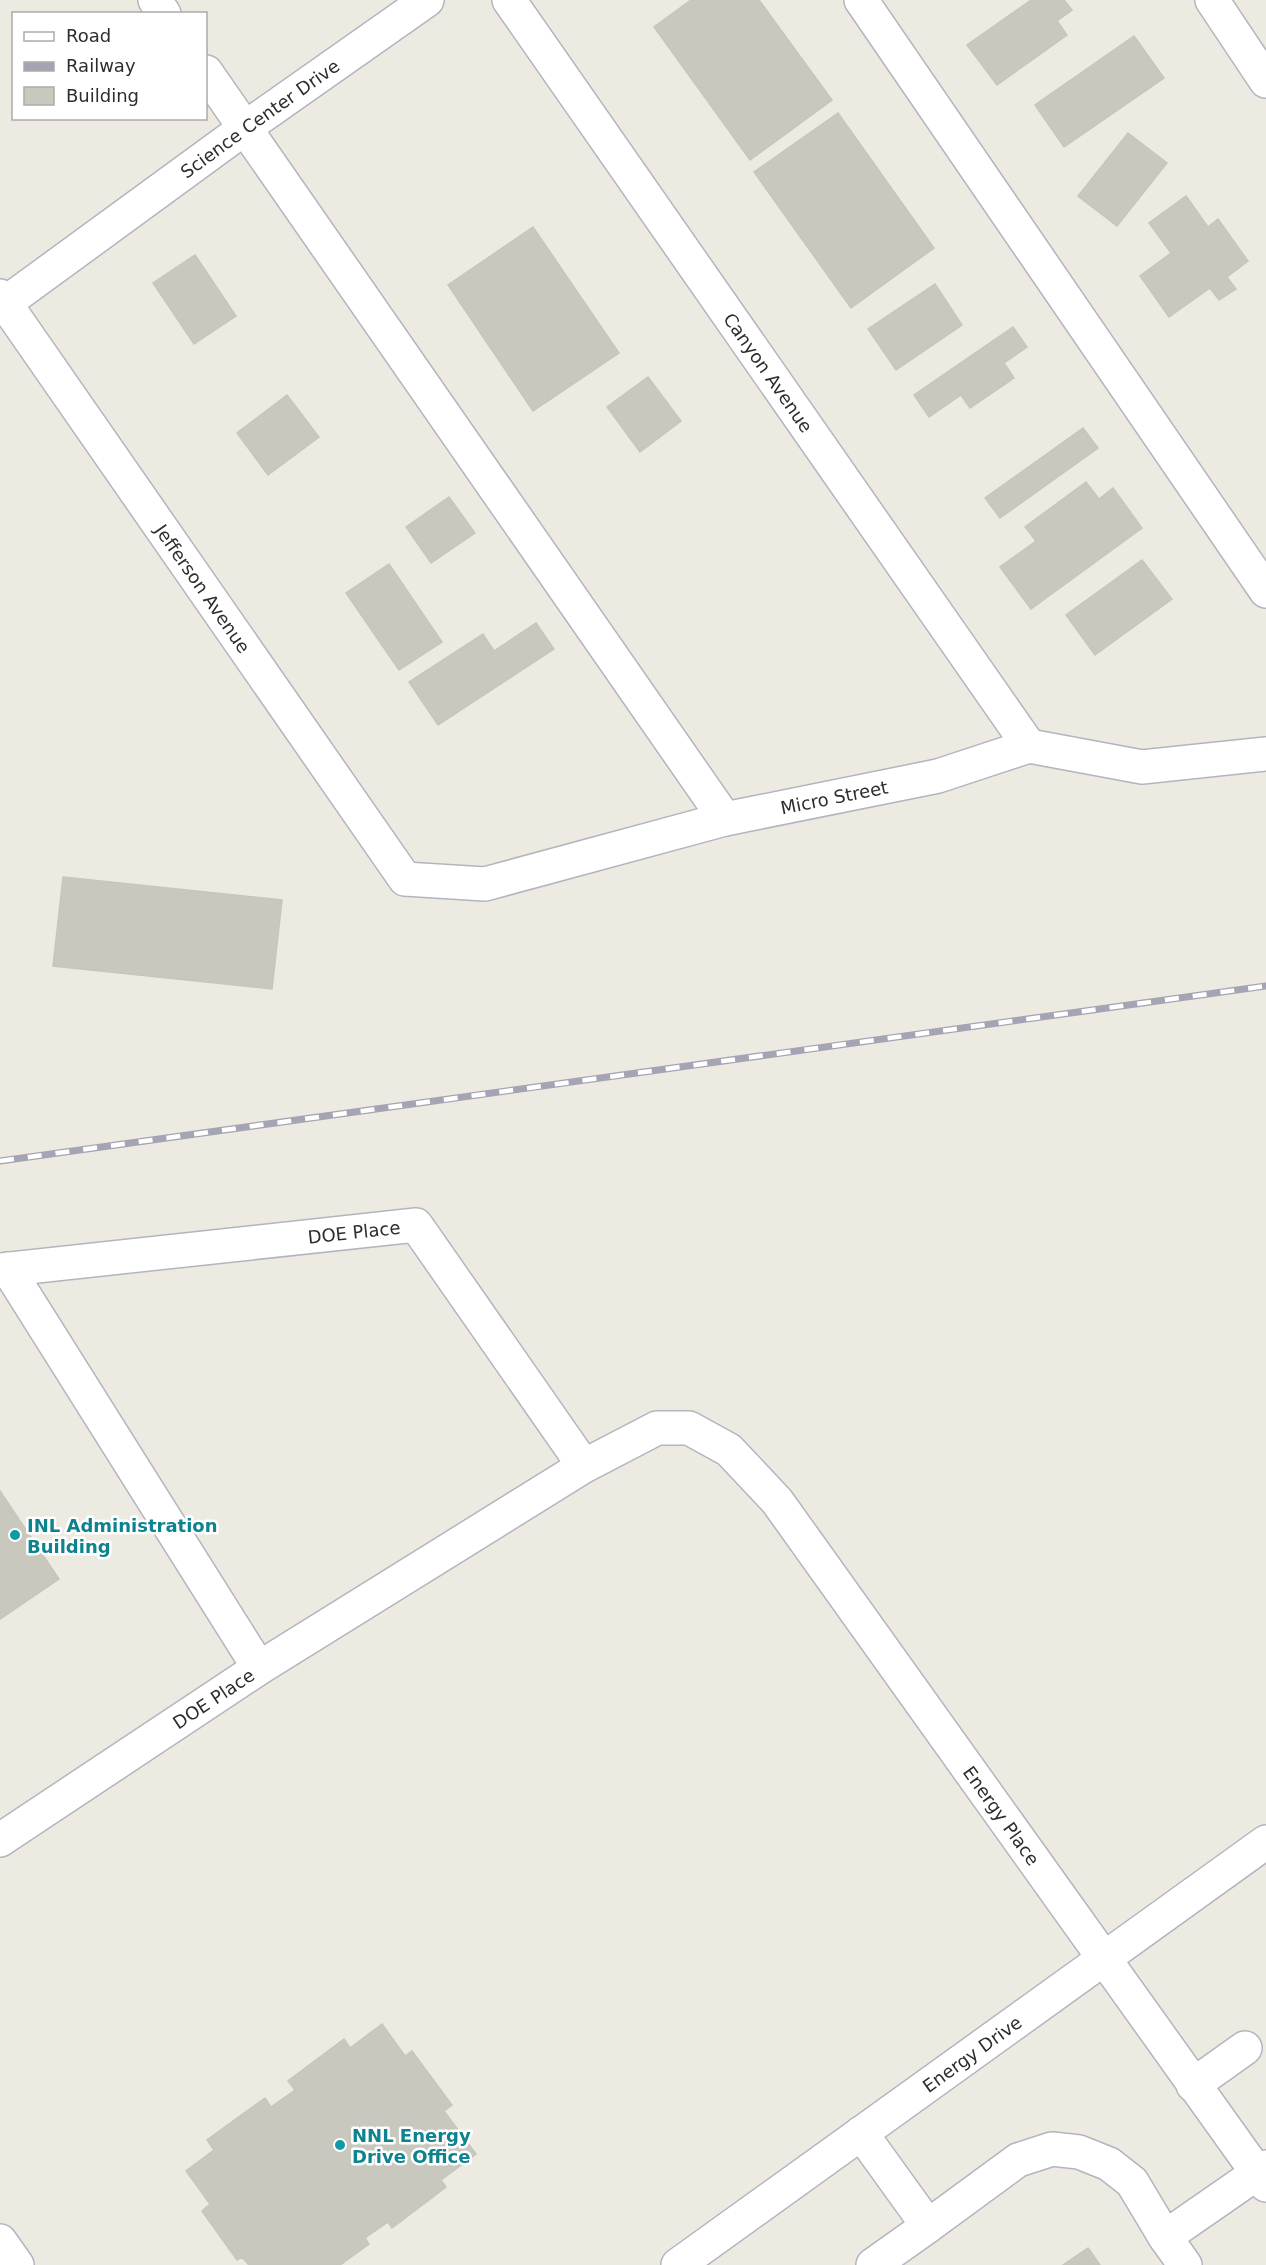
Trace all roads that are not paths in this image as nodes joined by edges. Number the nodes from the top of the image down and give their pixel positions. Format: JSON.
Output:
{"nodes":[{"id":1,"x":427,"y":0,"type":"edge"},
{"id":2,"x":509,"y":0,"type":"edge"},
{"id":3,"x":861,"y":0,"type":"edge"},
{"id":4,"x":1212,"y":0,"type":"edge"},
{"id":5,"x":207,"y":73,"type":"edge"},
{"id":6,"x":1266,"y":81,"type":"edge"},
{"id":7,"x":245,"y":128,"type":"junction"},
{"id":8,"x":4,"y":311,"type":"edge"},
{"id":9,"x":1266,"y":591,"type":"edge"},
{"id":10,"x":1029,"y":746,"type":"junction"},
{"id":11,"x":1266,"y":754,"type":"edge"},
{"id":12,"x":725,"y":819,"type":"junction"},
{"id":13,"x":405,"y":879,"type":"joint"},
{"id":14,"x":4,"y":1270,"type":"edge"},
{"id":15,"x":729,"y":1450,"type":"joint"},
{"id":16,"x":584,"y":1466,"type":"junction"},
{"id":17,"x":258,"y":1668,"type":"junction"},
{"id":18,"x":0,"y":1840,"type":"edge"},
{"id":19,"x":1266,"y":1842,"type":"edge"},
{"id":20,"x":1103,"y":1959,"type":"junction"},
{"id":21,"x":1245,"y":2048,"type":"dead end"},
{"id":22,"x":1193,"y":2085,"type":"junction"},
{"id":23,"x":861,"y":2133,"type":"junction"},
{"id":24,"x":1263,"y":2175,"type":"edge"},
{"id":25,"x":928,"y":2226,"type":"junction"},
{"id":26,"x":1165,"y":2237,"type":"junction"},
{"id":27,"x":0,"y":2241,"type":"edge"},
{"id":28,"x":17,"y":2265,"type":"edge"},
{"id":29,"x":678,"y":2265,"type":"edge"},
{"id":30,"x":873,"y":2265,"type":"edge"},
{"id":31,"x":1185,"y":2265,"type":"edge"}],
"edges":[{"from":1,"to":7,"type":"street","name":"Science Center Drive"},
{"from":2,"to":10,"type":"street","name":"Canyon Avenue"},
{"from":3,"to":9,"type":"street"},
{"from":4,"to":6,"type":"street"},
{"from":5,"to":7,"type":"street"},
{"from":7,"to":8,"type":"street","name":"Science Center Drive"},
{"from":7,"to":12,"type":"street"},
{"from":8,"to":13,"type":"street","name":"Jefferson Avenue"},
{"from":10,"to":11,"type":"street","name":"Micro Street"},
{"from":10,"to":12,"type":"street","name":"Micro Street"},
{"from":12,"to":13,"type":"street","name":"Micro Street"},
{"from":14,"to":16,"type":"street","name":"DOE Place"},
{"from":14,"to":17,"type":"street"},
{"from":15,"to":16,"type":"street","name":"DOE Place"},
{"from":15,"to":20,"type":"street","name":"Energy Place"},
{"from":16,"to":17,"type":"street","name":"DOE Place"},
{"from":17,"to":18,"type":"street","name":"DOE Place"},
{"from":19,"to":20,"type":"street","name":"Energy Drive"},
{"from":20,"to":22,"type":"street","name":"Energy Place"},
{"from":20,"to":23,"type":"street","name":"Energy Drive"},
{"from":21,"to":22,"type":"street"},
{"from":22,"to":24,"type":"street","name":"Energy Place"},
{"from":23,"to":25,"type":"street"},
{"from":23,"to":29,"type":"street","name":"Energy Drive"},
{"from":24,"to":26,"type":"street"},
{"from":25,"to":26,"type":"street"},
{"from":25,"to":30,"type":"street"},
{"from":26,"to":31,"type":"street"},
{"from":27,"to":28,"type":"street"}]}
